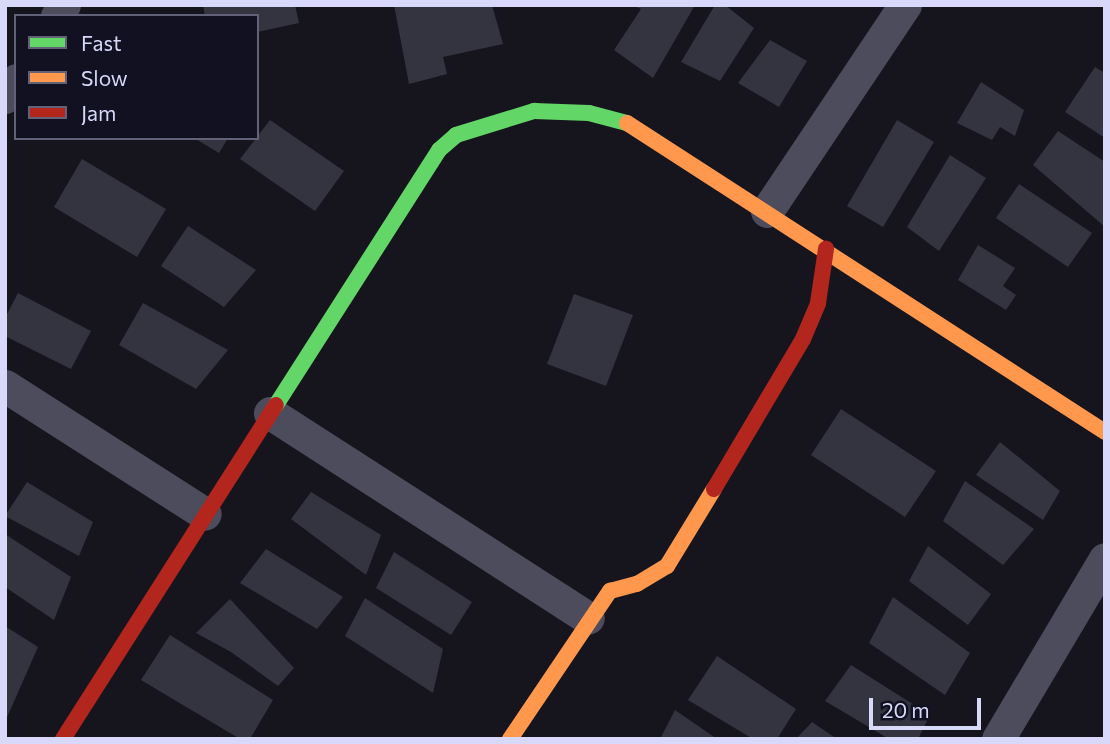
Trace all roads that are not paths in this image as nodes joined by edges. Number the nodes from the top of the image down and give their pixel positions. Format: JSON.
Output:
{"nodes":[{"id":1,"x":905,"y":5,"type":"edge"},
{"id":2,"x":767,"y":211,"type":"junction"},
{"id":3,"x":826,"y":249,"type":"junction"},
{"id":4,"x":5,"y":386,"type":"edge"},
{"id":5,"x":270,"y":413,"type":"junction"},
{"id":6,"x":1105,"y":432,"type":"edge"},
{"id":7,"x":205,"y":514,"type":"junction"},
{"id":8,"x":1105,"y":559,"type":"edge"},
{"id":9,"x":588,"y":618,"type":"junction"},
{"id":10,"x":63,"y":739,"type":"edge"},
{"id":11,"x":510,"y":739,"type":"edge"},
{"id":12,"x":998,"y":739,"type":"edge"}],
"edges":[{"from":1,"to":2,"type":"street"},
{"from":2,"to":3,"type":"street"},
{"from":2,"to":5,"type":"street"},
{"from":3,"to":6,"type":"street"},
{"from":3,"to":9,"type":"street"},
{"from":4,"to":7,"type":"street"},
{"from":5,"to":7,"type":"street"},
{"from":5,"to":9,"type":"street"},
{"from":7,"to":10,"type":"street"},
{"from":8,"to":12,"type":"street"},
{"from":9,"to":11,"type":"street"}]}
